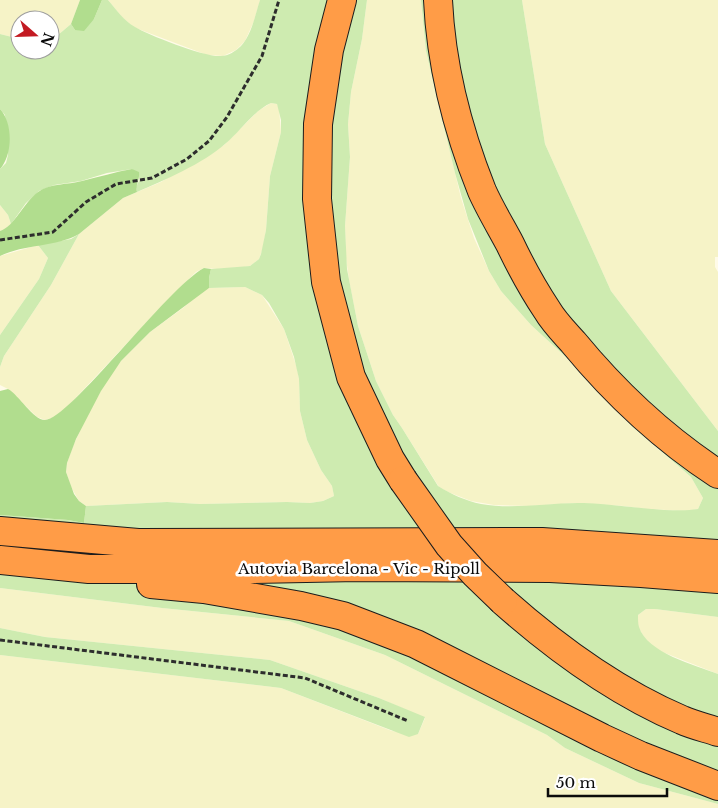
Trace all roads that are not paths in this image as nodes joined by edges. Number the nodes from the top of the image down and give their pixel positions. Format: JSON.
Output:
{"nodes":[{"id":1,"x":342,"y":0,"type":"edge"},
{"id":2,"x":438,"y":0,"type":"edge"},
{"id":3,"x":718,"y":474,"type":"edge"},
{"id":4,"x":0,"y":531,"type":"edge"},
{"id":5,"x":718,"y":554,"type":"edge"},
{"id":6,"x":0,"y":560,"type":"edge"},
{"id":7,"x":89,"y":569,"type":"junction"},
{"id":8,"x":718,"y":579,"type":"edge"},
{"id":9,"x":718,"y":732,"type":"edge"},
{"id":10,"x":718,"y":786,"type":"edge"}],
"edges":[{"from":1,"to":9,"type":"highway","bridge":true},
{"from":2,"to":3,"type":"highway"},
{"from":4,"to":5,"type":"highway","name":"Autovia Barcelona - Vic - Ripoll"},
{"from":6,"to":7,"type":"highway","name":"Autovia Barcelona - Vic - Ripoll"},
{"from":7,"to":8,"type":"highway","name":"Autovia Barcelona - Vic - Ripoll"},
{"from":7,"to":10,"type":"highway"}]}
